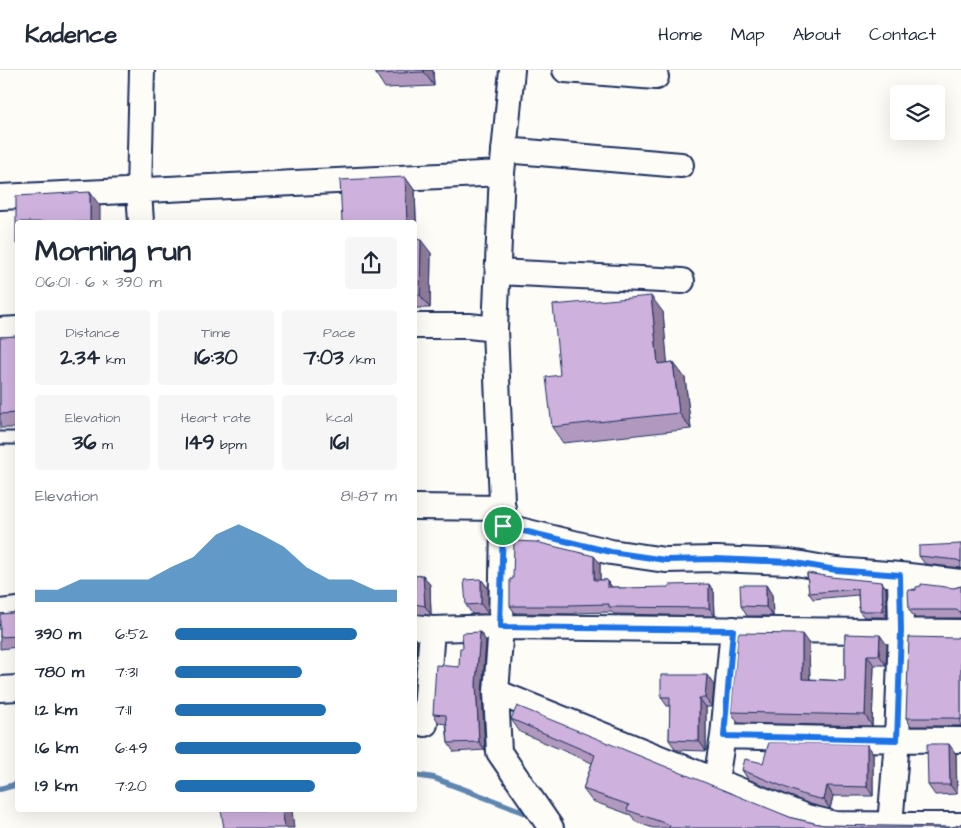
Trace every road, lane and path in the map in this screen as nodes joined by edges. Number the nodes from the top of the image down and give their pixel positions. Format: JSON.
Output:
{"nodes":[{"id":1,"x":142,"y":70,"type":"edge"},
{"id":2,"x":512,"y":70,"type":"edge"},
{"id":3,"x":565,"y":70,"type":"edge"},
{"id":4,"x":656,"y":77,"type":"dead end"},
{"id":5,"x":503,"y":162,"type":"junction"},
{"id":6,"x":682,"y":165,"type":"dead end"},
{"id":7,"x":139,"y":191,"type":"junction"},
{"id":8,"x":0,"y":197,"type":"edge"},
{"id":9,"x":141,"y":220,"type":"edge"},
{"id":10,"x":498,"y":272,"type":"junction"},
{"id":11,"x":682,"y":281,"type":"dead end"},
{"id":12,"x":417,"y":326,"type":"edge"},
{"id":13,"x":15,"y":329,"type":"edge"},
{"id":14,"x":495,"y":329,"type":"junction"},
{"id":15,"x":0,"y":330,"type":"edge"},
{"id":16,"x":0,"y":438,"type":"edge"},
{"id":17,"x":15,"y":438,"type":"edge"},
{"id":18,"x":417,"y":507,"type":"edge"},
{"id":19,"x":503,"y":517,"type":"junction"},
{"id":20,"x":900,"y":575,"type":"junction"},
{"id":21,"x":961,"y":582,"type":"edge"},
{"id":22,"x":15,"y":610,"type":"edge"},
{"id":23,"x":0,"y":612,"type":"edge"},
{"id":24,"x":500,"y":627,"type":"junction"},
{"id":25,"x":423,"y":628,"type":"edge"},
{"id":26,"x":733,"y":630,"type":"junction"},
{"id":27,"x":901,"y":631,"type":"junction"},
{"id":28,"x":961,"y":632,"type":"edge"},
{"id":29,"x":15,"y":688,"type":"edge"},
{"id":30,"x":0,"y":690,"type":"edge"},
{"id":31,"x":496,"y":692,"type":"junction"},
{"id":32,"x":425,"y":724,"type":"dead end"},
{"id":33,"x":724,"y":736,"type":"junction"},
{"id":34,"x":897,"y":740,"type":"junction"},
{"id":35,"x":961,"y":740,"type":"edge"},
{"id":36,"x":716,"y":780,"type":"junction"},
{"id":37,"x":890,"y":825,"type":"junction"},
{"id":38,"x":961,"y":825,"type":"edge"},
{"id":39,"x":552,"y":828,"type":"edge"}],
"edges":[{"from":1,"to":7,"type":"street"},
{"from":2,"to":5,"type":"street"},
{"from":3,"to":4,"type":"street"},
{"from":5,"to":6,"type":"street"},
{"from":5,"to":7,"type":"street"},
{"from":5,"to":10,"type":"street"},
{"from":7,"to":8,"type":"street"},
{"from":7,"to":9,"type":"street"},
{"from":10,"to":11,"type":"street"},
{"from":10,"to":14,"type":"street"},
{"from":12,"to":14,"type":"street"},
{"from":13,"to":15,"type":"street"},
{"from":14,"to":19,"type":"street"},
{"from":16,"to":17,"type":"lane"},
{"from":18,"to":19,"type":"street"},
{"from":19,"to":20,"type":"street"},
{"from":19,"to":24,"type":"street"},
{"from":20,"to":21,"type":"street"},
{"from":20,"to":27,"type":"street"},
{"from":22,"to":23,"type":"street"},
{"from":24,"to":25,"type":"street"},
{"from":24,"to":26,"type":"street"},
{"from":24,"to":31,"type":"street"},
{"from":25,"to":32,"type":"street"},
{"from":26,"to":27,"type":"street"},
{"from":26,"to":33,"type":"street"},
{"from":27,"to":28,"type":"street"},
{"from":27,"to":34,"type":"street"},
{"from":29,"to":30,"type":"street"},
{"from":31,"to":36,"type":"street"},
{"from":31,"to":39,"type":"street"},
{"from":33,"to":34,"type":"street"},
{"from":33,"to":36,"type":"street"},
{"from":34,"to":35,"type":"street"},
{"from":34,"to":37,"type":"street"},
{"from":36,"to":37,"type":"street"},
{"from":37,"to":38,"type":"street"}]}
